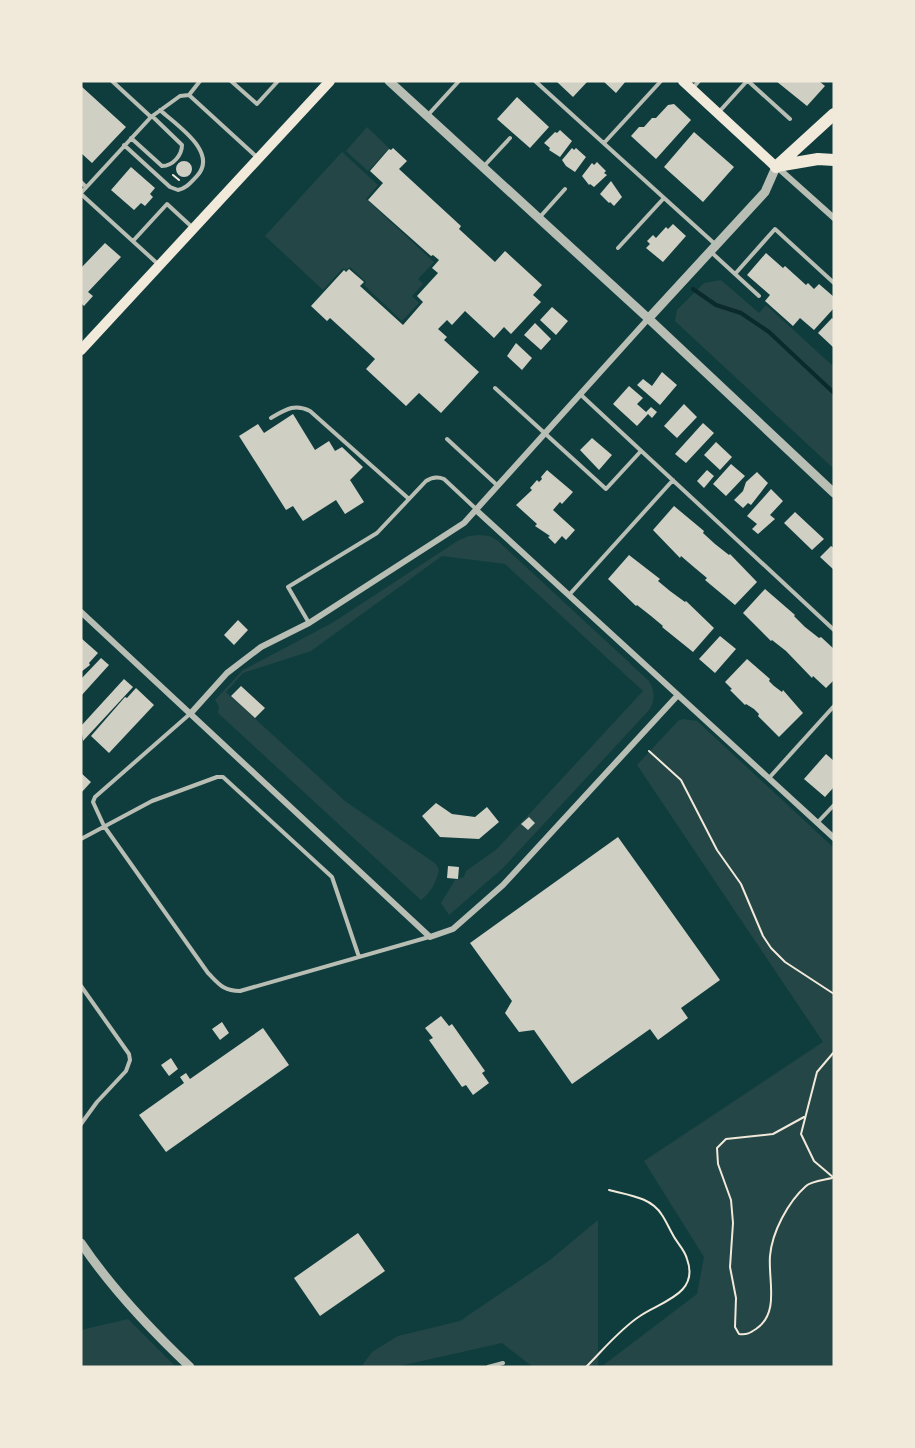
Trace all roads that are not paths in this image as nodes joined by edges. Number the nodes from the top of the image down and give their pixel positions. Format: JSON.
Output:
{"nodes":[{"id":1,"x":112,"y":81,"type":"edge"},
{"id":2,"x":200,"y":81,"type":"edge"},
{"id":3,"x":231,"y":81,"type":"edge"},
{"id":4,"x":278,"y":81,"type":"edge"},
{"id":5,"x":330,"y":81,"type":"edge"},
{"id":6,"x":389,"y":81,"type":"edge"},
{"id":7,"x":459,"y":81,"type":"edge"},
{"id":8,"x":535,"y":81,"type":"edge"},
{"id":9,"x":661,"y":81,"type":"edge"},
{"id":10,"x":682,"y":81,"type":"edge"},
{"id":11,"x":747,"y":81,"type":"edge"},
{"id":12,"x":695,"y":85,"type":"edge"},
{"id":13,"x":189,"y":95,"type":"junction"},
{"id":14,"x":160,"y":110,"type":"junction"},
{"id":15,"x":718,"y":113,"type":"junction"},
{"id":16,"x":834,"y":114,"type":"edge"},
{"id":17,"x":152,"y":116,"type":"junction"},
{"id":18,"x":427,"y":116,"type":"junction"},
{"id":19,"x":790,"y":119,"type":"dead end"},
{"id":20,"x":131,"y":138,"type":"junction"},
{"id":21,"x":510,"y":138,"type":"dead end"},
{"id":22,"x":604,"y":143,"type":"junction"},
{"id":23,"x":124,"y":145,"type":"junction"},
{"id":24,"x":258,"y":159,"type":"junction"},
{"id":25,"x":834,"y":160,"type":"edge"},
{"id":26,"x":776,"y":166,"type":"junction"},
{"id":27,"x":483,"y":167,"type":"junction"},
{"id":28,"x":81,"y":182,"type":"edge"},
{"id":29,"x":86,"y":187,"type":"junction"},
{"id":30,"x":565,"y":189,"type":"dead end"},
{"id":31,"x":81,"y":193,"type":"edge"},
{"id":32,"x":664,"y":198,"type":"junction"},
{"id":33,"x":834,"y":218,"type":"edge"},
{"id":34,"x":539,"y":219,"type":"junction"},
{"id":35,"x":194,"y":228,"type":"junction"},
{"id":36,"x":133,"y":241,"type":"junction"},
{"id":37,"x":618,"y":248,"type":"dead end"},
{"id":38,"x":713,"y":248,"type":"junction"},
{"id":39,"x":160,"y":265,"type":"junction"},
{"id":40,"x":735,"y":273,"type":"junction"},
{"id":41,"x":834,"y":283,"type":"edge"},
{"id":42,"x":759,"y":296,"type":"dead end"},
{"id":43,"x":648,"y":319,"type":"junction"},
{"id":44,"x":82,"y":346,"type":"edge"},
{"id":45,"x":495,"y":387,"type":"dead end"},
{"id":46,"x":580,"y":394,"type":"junction"},
{"id":47,"x":271,"y":418,"type":"dead end"},
{"id":48,"x":545,"y":433,"type":"junction"},
{"id":49,"x":447,"y":439,"type":"dead end"},
{"id":50,"x":641,"y":451,"type":"junction"},
{"id":51,"x":673,"y":480,"type":"junction"},
{"id":52,"x":498,"y":486,"type":"junction"},
{"id":53,"x":834,"y":493,"type":"edge"},
{"id":54,"x":409,"y":499,"type":"junction"},
{"id":55,"x":476,"y":510,"type":"junction"},
{"id":56,"x":569,"y":595,"type":"junction"},
{"id":57,"x":81,"y":612,"type":"edge"},
{"id":58,"x":309,"y":623,"type":"junction"},
{"id":59,"x":834,"y":630,"type":"edge"},
{"id":60,"x":678,"y":695,"type":"junction"},
{"id":61,"x":834,"y":706,"type":"edge"},
{"id":62,"x":191,"y":713,"type":"junction"},
{"id":63,"x":769,"y":778,"type":"junction"},
{"id":64,"x":834,"y":804,"type":"edge"},
{"id":65,"x":817,"y":823,"type":"junction"},
{"id":66,"x":104,"y":826,"type":"junction"},
{"id":67,"x":834,"y":838,"type":"edge"},
{"id":68,"x":81,"y":839,"type":"edge"},
{"id":69,"x":430,"y":937,"type":"junction"},
{"id":70,"x":359,"y":957,"type":"junction"},
{"id":71,"x":81,"y":986,"type":"edge"},
{"id":72,"x":81,"y":1124,"type":"edge"},
{"id":73,"x":81,"y":1244,"type":"edge"},
{"id":74,"x":502,"y":1363,"type":"dead end"},
{"id":75,"x":190,"y":1367,"type":"edge"},
{"id":76,"x":488,"y":1367,"type":"edge"}],
"edges":[{"from":1,"to":17,"type":"lane"},
{"from":2,"to":13,"type":"lane"},
{"from":3,"to":4,"type":"lane"},
{"from":5,"to":24,"type":"main road"},
{"from":6,"to":18,"type":"street"},
{"from":7,"to":18,"type":"lane"},
{"from":8,"to":22,"type":"lane"},
{"from":9,"to":22,"type":"lane"},
{"from":10,"to":12,"type":"main road"},
{"from":11,"to":15,"type":"lane"},
{"from":11,"to":19,"type":"lane"},
{"from":12,"to":15,"type":"main road"},
{"from":13,"to":14,"type":"lane"},
{"from":13,"to":24,"type":"lane"},
{"from":14,"to":17,"type":"lane"},
{"from":14,"to":23,"type":"lane"},
{"from":15,"to":26,"type":"main road"},
{"from":16,"to":26,"type":"highway"},
{"from":17,"to":20,"type":"lane"},
{"from":17,"to":20,"type":"lane"},
{"from":18,"to":27,"type":"street"},
{"from":20,"to":23,"type":"lane"},
{"from":21,"to":27,"type":"lane"},
{"from":22,"to":32,"type":"lane"},
{"from":23,"to":29,"type":"lane"},
{"from":24,"to":35,"type":"main road"},
{"from":25,"to":26,"type":"highway"},
{"from":26,"to":33,"type":"street"},
{"from":26,"to":38,"type":"street"},
{"from":27,"to":34,"type":"street"},
{"from":28,"to":29,"type":"lane"},
{"from":29,"to":31,"type":"lane"},
{"from":30,"to":34,"type":"lane"},
{"from":31,"to":36,"type":"lane"},
{"from":32,"to":37,"type":"lane"},
{"from":32,"to":38,"type":"lane"},
{"from":34,"to":43,"type":"street"},
{"from":35,"to":36,"type":"lane"},
{"from":35,"to":39,"type":"main road"},
{"from":36,"to":39,"type":"lane"},
{"from":38,"to":40,"type":"lane"},
{"from":38,"to":43,"type":"street"},
{"from":39,"to":44,"type":"main road"},
{"from":40,"to":41,"type":"lane"},
{"from":40,"to":42,"type":"lane"},
{"from":43,"to":46,"type":"street"},
{"from":43,"to":53,"type":"street"},
{"from":45,"to":48,"type":"lane"},
{"from":46,"to":48,"type":"street"},
{"from":46,"to":50,"type":"lane"},
{"from":47,"to":54,"type":"lane"},
{"from":48,"to":50,"type":"lane"},
{"from":48,"to":52,"type":"street"},
{"from":49,"to":52,"type":"lane"},
{"from":50,"to":51,"type":"lane"},
{"from":51,"to":56,"type":"lane"},
{"from":51,"to":59,"type":"lane"},
{"from":52,"to":55,"type":"street"},
{"from":54,"to":55,"type":"lane"},
{"from":54,"to":58,"type":"lane"},
{"from":55,"to":56,"type":"street"},
{"from":55,"to":58,"type":"street"},
{"from":56,"to":60,"type":"street"},
{"from":57,"to":62,"type":"street"},
{"from":58,"to":62,"type":"street"},
{"from":60,"to":63,"type":"street"},
{"from":60,"to":69,"type":"street"},
{"from":61,"to":63,"type":"lane"},
{"from":62,"to":66,"type":"lane"},
{"from":62,"to":69,"type":"street"},
{"from":63,"to":65,"type":"street"},
{"from":64,"to":65,"type":"lane"},
{"from":65,"to":67,"type":"street"},
{"from":66,"to":68,"type":"lane"},
{"from":66,"to":70,"type":"lane"},
{"from":66,"to":70,"type":"lane"},
{"from":69,"to":70,"type":"lane"},
{"from":71,"to":72,"type":"lane"},
{"from":73,"to":75,"type":"street"},
{"from":74,"to":76,"type":"lane"}]}
